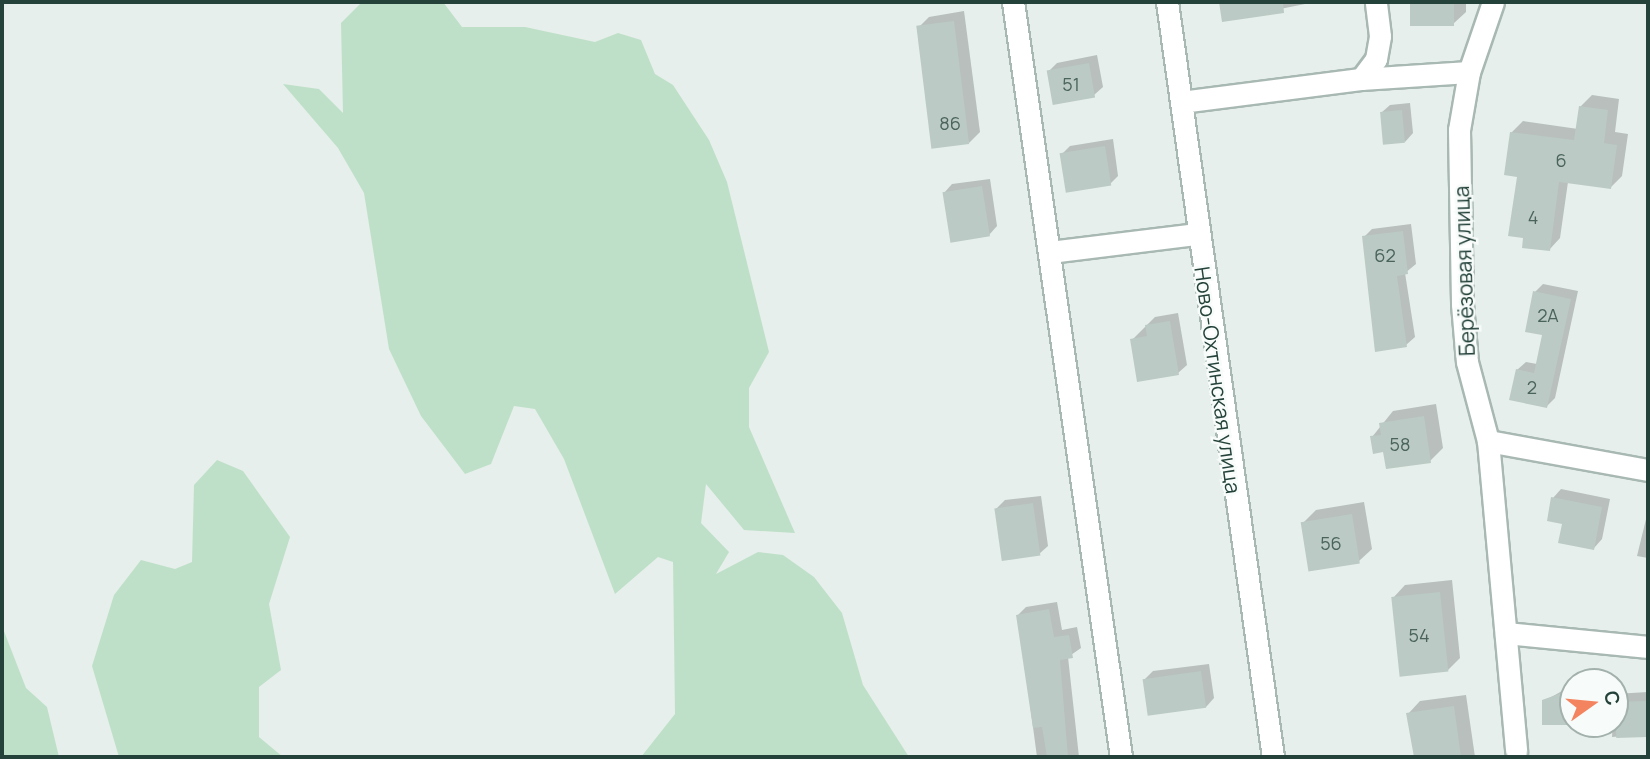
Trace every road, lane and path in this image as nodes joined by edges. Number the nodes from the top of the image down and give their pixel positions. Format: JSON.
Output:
{"nodes":[{"id":1,"x":1013,"y":2,"type":"edge"},
{"id":2,"x":1167,"y":2,"type":"edge"},
{"id":3,"x":1376,"y":2,"type":"edge"},
{"id":4,"x":1493,"y":2,"type":"edge"},
{"id":5,"x":1469,"y":72,"type":"junction"},
{"id":6,"x":1361,"y":79,"type":"junction"},
{"id":7,"x":1181,"y":102,"type":"junction"},
{"id":8,"x":1198,"y":234,"type":"junction"},
{"id":9,"x":1050,"y":252,"type":"junction"},
{"id":10,"x":1488,"y":441,"type":"junction"},
{"id":11,"x":1648,"y":470,"type":"edge"},
{"id":12,"x":1506,"y":632,"type":"junction"},
{"id":13,"x":1648,"y":647,"type":"edge"},
{"id":14,"x":1516,"y":751,"type":"dead end"},
{"id":15,"x":1121,"y":757,"type":"edge"},
{"id":16,"x":1273,"y":757,"type":"edge"}],
"edges":[{"from":1,"to":9,"type":"street"},
{"from":2,"to":7,"type":"street","name":"Ново-Охтинская улица"},
{"from":3,"to":6,"type":"street"},
{"from":4,"to":5,"type":"street","name":"Берёзовая улица"},
{"from":5,"to":6,"type":"street"},
{"from":5,"to":10,"type":"street","name":"Берёзовая улица"},
{"from":6,"to":7,"type":"street"},
{"from":7,"to":8,"type":"street","name":"Ново-Охтинская улица"},
{"from":8,"to":9,"type":"street"},
{"from":8,"to":16,"type":"street","name":"Ново-Охтинская улица"},
{"from":9,"to":15,"type":"street"},
{"from":10,"to":11,"type":"street"},
{"from":10,"to":12,"type":"street","name":"Берёзовая улица"},
{"from":12,"to":13,"type":"street"},
{"from":12,"to":14,"type":"street","name":"Берёзовая улица"}]}
